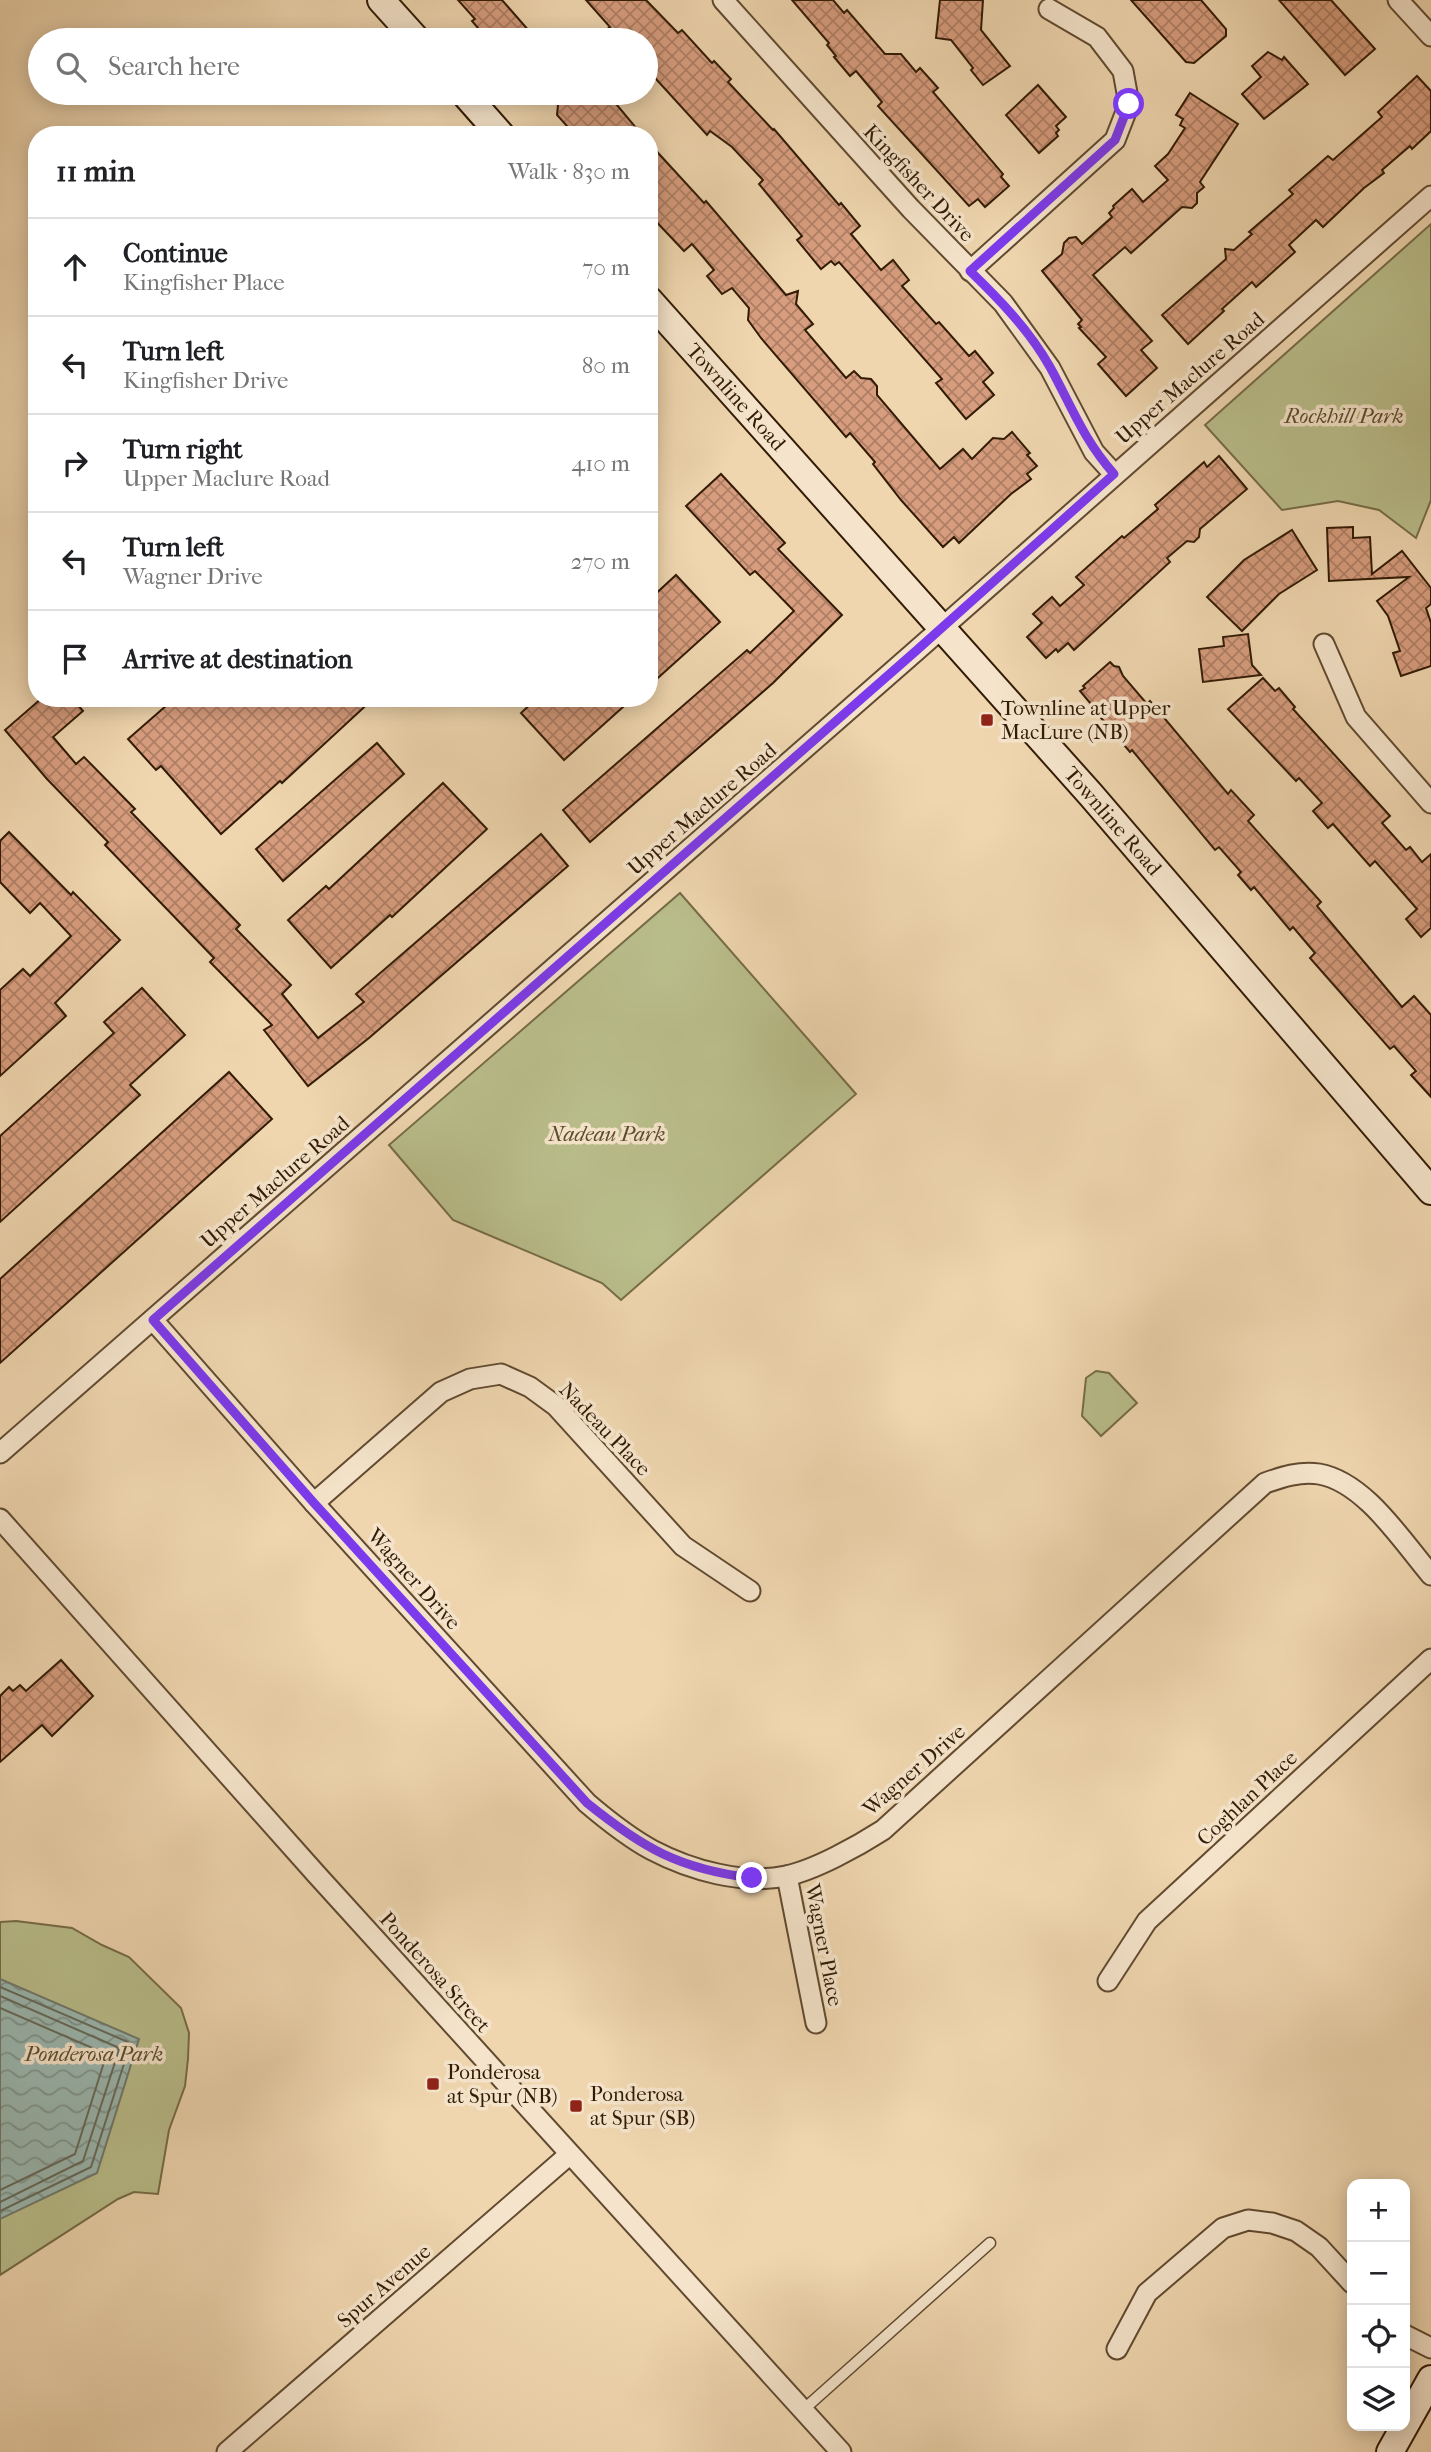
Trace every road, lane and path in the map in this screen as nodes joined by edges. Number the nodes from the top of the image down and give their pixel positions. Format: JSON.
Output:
{"nodes":[{"id":1,"x":381,"y":0,"type":"edge"},
{"id":2,"x":723,"y":0,"type":"edge"},
{"id":3,"x":1398,"y":0,"type":"edge"},
{"id":4,"x":1049,"y":9,"type":"dead end"},
{"id":5,"x":406,"y":28,"type":"edge"},
{"id":6,"x":1431,"y":36,"type":"edge"},
{"id":7,"x":475,"y":105,"type":"edge"},
{"id":8,"x":493,"y":126,"type":"edge"},
{"id":9,"x":1431,"y":195,"type":"edge"},
{"id":10,"x":970,"y":271,"type":"junction"},
{"id":11,"x":658,"y":310,"type":"edge"},
{"id":12,"x":1114,"y":474,"type":"junction"},
{"id":13,"x":943,"y":628,"type":"junction"},
{"id":14,"x":1324,"y":644,"type":"dead end"},
{"id":15,"x":1431,"y":803,"type":"edge"},
{"id":16,"x":1431,"y":1191,"type":"edge"},
{"id":17,"x":153,"y":1320,"type":"junction"},
{"id":18,"x":0,"y":1453,"type":"edge"},
{"id":19,"x":314,"y":1503,"type":"junction"},
{"id":20,"x":0,"y":1519,"type":"edge"},
{"id":21,"x":1431,"y":1575,"type":"edge"},
{"id":22,"x":750,"y":1591,"type":"dead end"},
{"id":23,"x":1431,"y":1659,"type":"edge"},
{"id":24,"x":787,"y":1876,"type":"junction"},
{"id":25,"x":1108,"y":1981,"type":"dead end"},
{"id":26,"x":816,"y":2023,"type":"dead end"},
{"id":27,"x":570,"y":2154,"type":"junction"},
{"id":28,"x":990,"y":2243,"type":"dead end"},
{"id":29,"x":1347,"y":2278,"type":"edge"},
{"id":30,"x":1410,"y":2338,"type":"edge"},
{"id":31,"x":1431,"y":2348,"type":"edge"},
{"id":32,"x":1117,"y":2349,"type":"dead end"},
{"id":33,"x":1431,"y":2379,"type":"edge"},
{"id":34,"x":803,"y":2410,"type":"junction"},
{"id":35,"x":228,"y":2452,"type":"edge"},
{"id":36,"x":841,"y":2452,"type":"edge"},
{"id":37,"x":1390,"y":2452,"type":"edge"}],
"edges":[{"from":1,"to":5,"type":"street"},
{"from":2,"to":10,"type":"street","name":"Kingfisher Drive"},
{"from":3,"to":6,"type":"street"},
{"from":4,"to":10,"type":"street"},
{"from":7,"to":8,"type":"street"},
{"from":9,"to":12,"type":"street","name":"Upper Maclure Road"},
{"from":10,"to":12,"type":"street","name":"Kingfisher Drive"},
{"from":11,"to":13,"type":"street","name":"Townline Road"},
{"from":12,"to":13,"type":"street","name":"Upper Maclure Road"},
{"from":13,"to":16,"type":"street","name":"Townline Road"},
{"from":13,"to":17,"type":"street","name":"Upper Maclure Road"},
{"from":14,"to":15,"type":"street"},
{"from":17,"to":18,"type":"street","name":"Upper Maclure Road"},
{"from":17,"to":19,"type":"street","name":"Wagner Drive"},
{"from":19,"to":22,"type":"street","name":"Nadeau Place"},
{"from":19,"to":24,"type":"street","name":"Wagner Drive"},
{"from":20,"to":27,"type":"street","name":"Ponderosa Street"},
{"from":21,"to":24,"type":"street","name":"Wagner Drive"},
{"from":23,"to":25,"type":"street","name":"Coghlan Place"},
{"from":24,"to":26,"type":"street","name":"Wagner Place"},
{"from":27,"to":34,"type":"street","name":"Ponderosa Street"},
{"from":27,"to":35,"type":"street","name":"Spur Avenue"},
{"from":28,"to":34,"type":"lane"},
{"from":29,"to":32,"type":"street"},
{"from":30,"to":31,"type":"street"},
{"from":33,"to":37,"type":"street"},
{"from":34,"to":36,"type":"street","name":"Ponderosa Street"}]}
